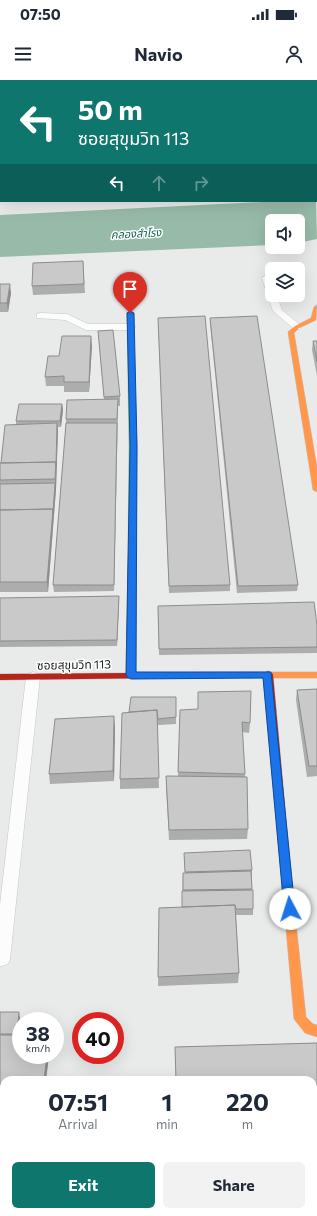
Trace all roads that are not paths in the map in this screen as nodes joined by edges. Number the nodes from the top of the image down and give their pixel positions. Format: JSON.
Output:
{"nodes":[{"id":1,"x":275,"y":302,"type":"edge"},
{"id":2,"x":317,"y":307,"type":"edge"},
{"id":3,"x":130,"y":313,"type":"dead end"},
{"id":4,"x":40,"y":316,"type":"dead end"},
{"id":5,"x":131,"y":327,"type":"junction"},
{"id":6,"x":297,"y":327,"type":"junction"},
{"id":7,"x":317,"y":490,"type":"edge"},
{"id":8,"x":268,"y":674,"type":"junction"},
{"id":9,"x":317,"y":674,"type":"edge"},
{"id":10,"x":131,"y":676,"type":"junction"},
{"id":11,"x":0,"y":677,"type":"edge"},
{"id":12,"x":33,"y":677,"type":"junction"},
{"id":13,"x":2,"y":959,"type":"dead end"},
{"id":14,"x":317,"y":1031,"type":"edge"}],
"edges":[{"from":1,"to":6,"type":"lane"},
{"from":2,"to":6,"type":"street"},
{"from":3,"to":5,"type":"street"},
{"from":4,"to":5,"type":"lane"},
{"from":5,"to":10,"type":"street"},
{"from":6,"to":7,"type":"street"},
{"from":8,"to":9,"type":"street","name":"ซอยสุขุมวิท 113"},
{"from":8,"to":10,"type":"street","name":"ซอยสุขุมวิท 113"},
{"from":8,"to":14,"type":"street"},
{"from":10,"to":12,"type":"street","name":"ซอยสุขุมวิท 113"},
{"from":11,"to":12,"type":"street","name":"ซอยสุขุมวิท 113"},
{"from":12,"to":13,"type":"lane"}]}
